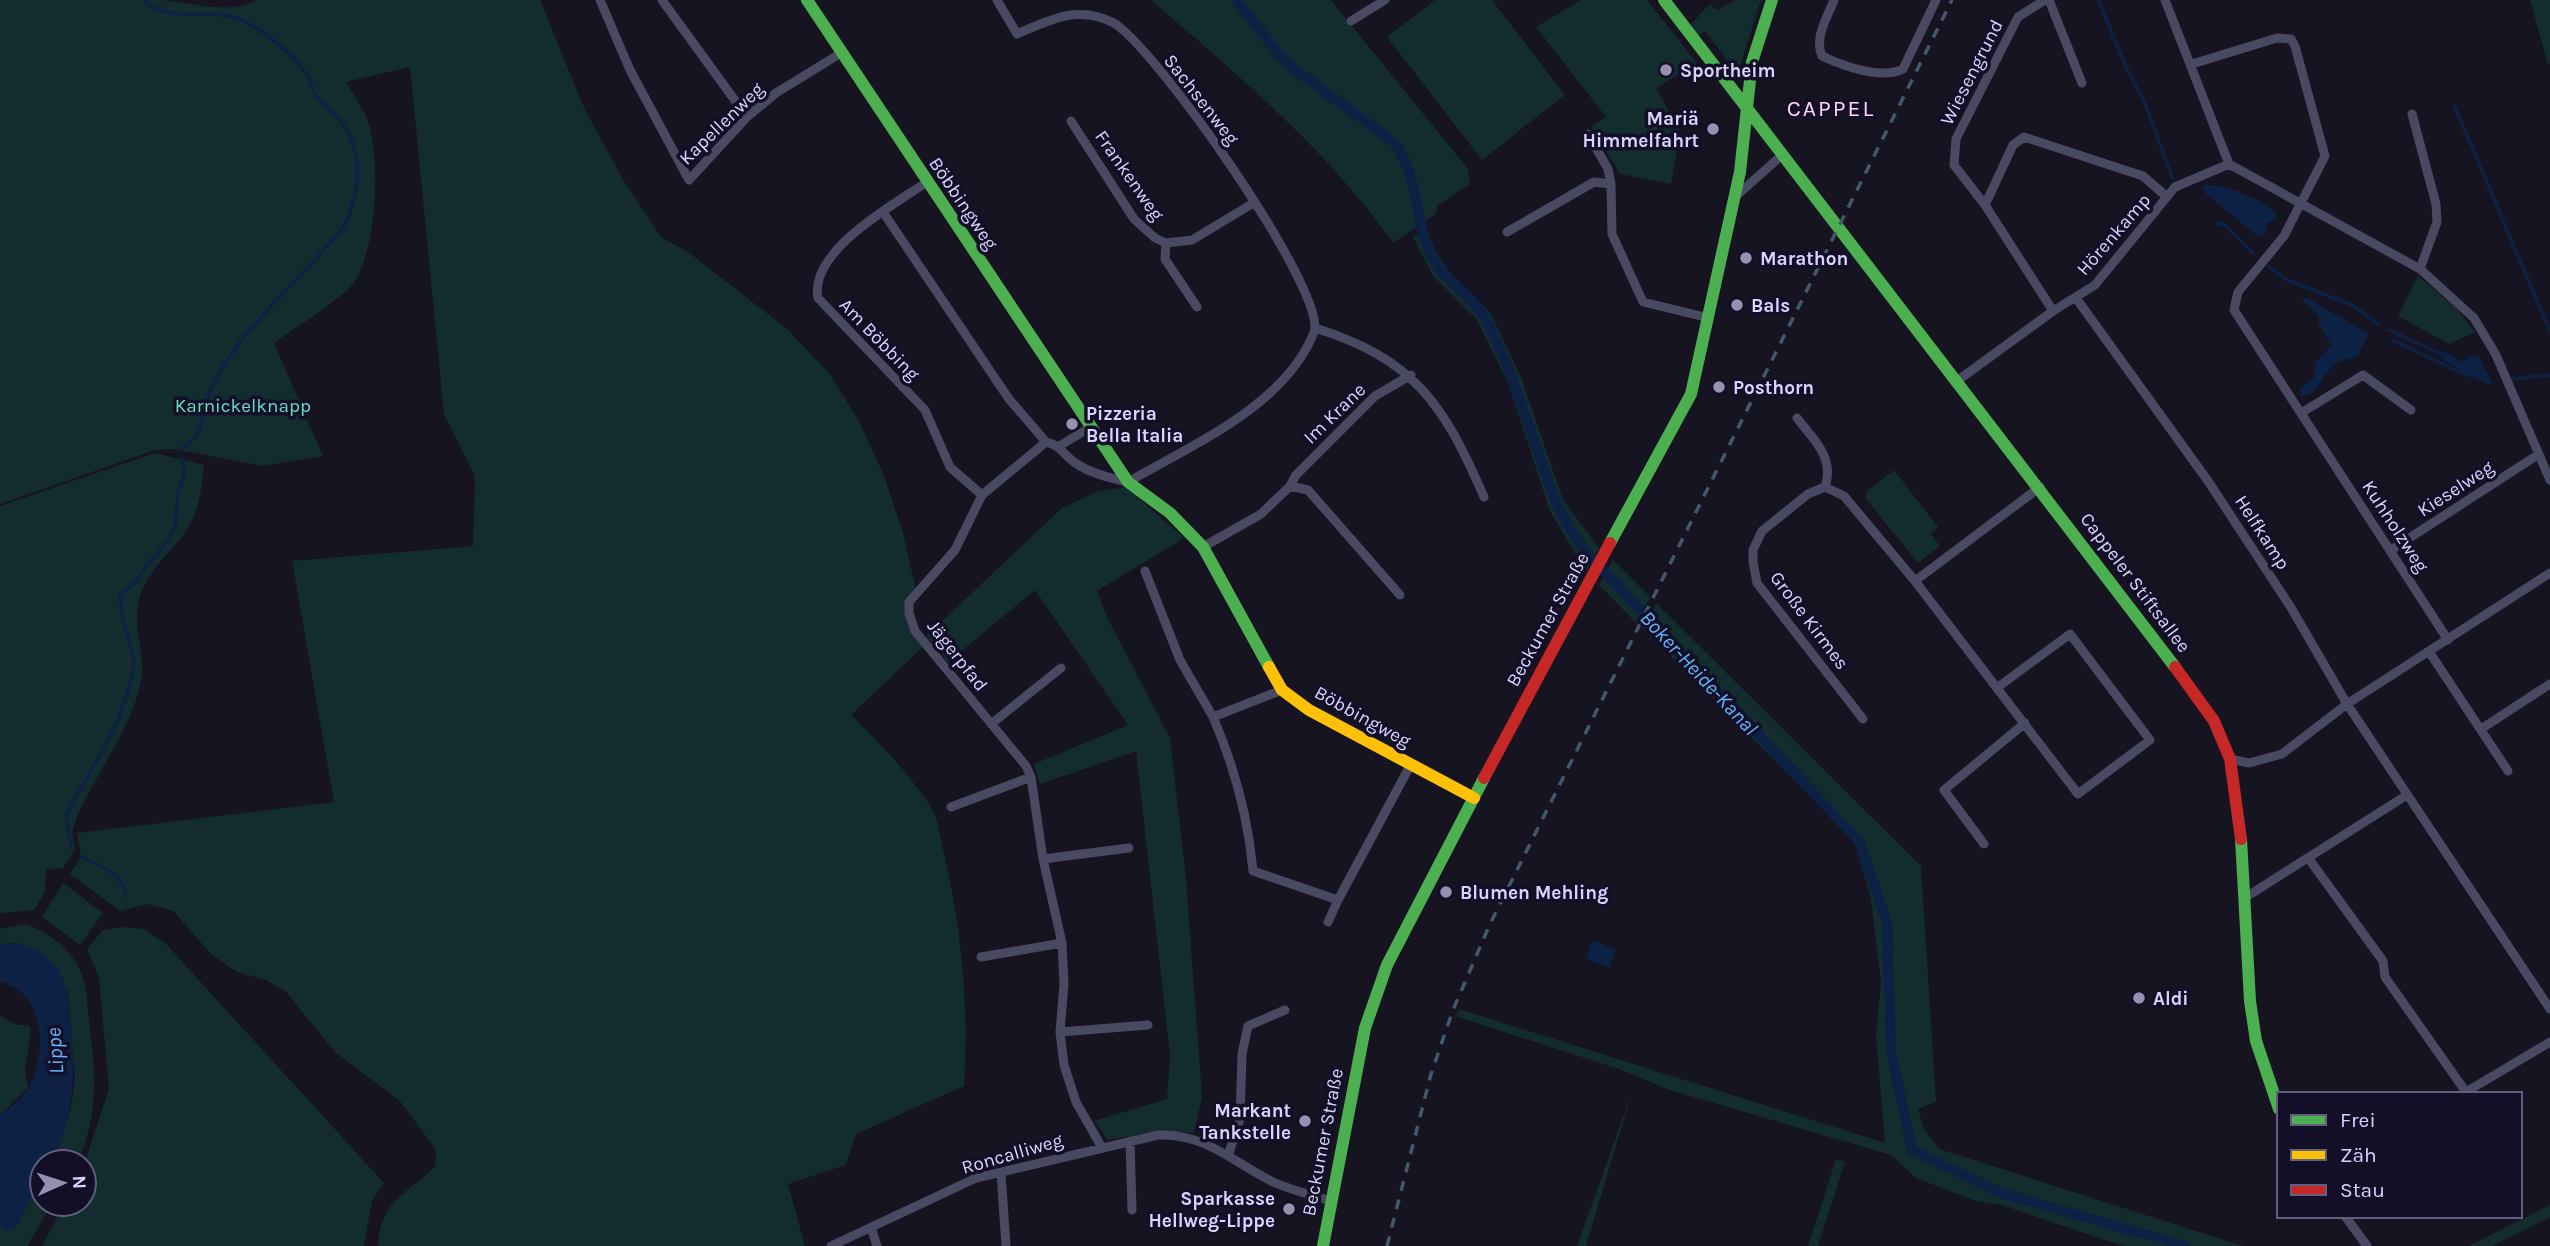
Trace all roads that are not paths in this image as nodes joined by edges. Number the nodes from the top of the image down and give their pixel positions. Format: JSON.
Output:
{"nodes":[{"id":1,"x":600,"y":0,"type":"edge"},
{"id":2,"x":662,"y":0,"type":"edge"},
{"id":3,"x":807,"y":0,"type":"edge"},
{"id":4,"x":997,"y":0,"type":"edge"},
{"id":5,"x":1385,"y":0,"type":"edge"},
{"id":6,"x":1664,"y":0,"type":"edge"},
{"id":7,"x":1772,"y":0,"type":"edge"},
{"id":8,"x":1834,"y":0,"type":"edge"},
{"id":9,"x":1936,"y":0,"type":"edge"},
{"id":10,"x":2047,"y":0,"type":"edge"},
{"id":11,"x":2165,"y":0,"type":"edge"},
{"id":12,"x":1351,"y":22,"type":"dead end"},
{"id":13,"x":841,"y":53,"type":"junction"},
{"id":14,"x":2192,"y":64,"type":"junction"},
{"id":15,"x":2082,"y":83,"type":"dead end"},
{"id":16,"x":1746,"y":105,"type":"junction"},
{"id":17,"x":2412,"y":114,"type":"dead end"},
{"id":18,"x":747,"y":117,"type":"junction"},
{"id":19,"x":1071,"y":121,"type":"dead end"},
{"id":20,"x":1588,"y":134,"type":"dead end"},
{"id":21,"x":1783,"y":154,"type":"junction"},
{"id":22,"x":2229,"y":164,"type":"junction"},
{"id":23,"x":927,"y":182,"type":"junction"},
{"id":24,"x":1611,"y":184,"type":"junction"},
{"id":25,"x":1735,"y":197,"type":"junction"},
{"id":26,"x":2167,"y":197,"type":"junction"},
{"id":27,"x":1255,"y":201,"type":"junction"},
{"id":28,"x":2302,"y":204,"type":"junction"},
{"id":29,"x":1984,"y":205,"type":"junction"},
{"id":30,"x":883,"y":212,"type":"junction"},
{"id":31,"x":1507,"y":232,"type":"dead end"},
{"id":32,"x":1166,"y":243,"type":"junction"},
{"id":33,"x":2420,"y":269,"type":"junction"},
{"id":34,"x":2076,"y":298,"type":"junction"},
{"id":35,"x":1197,"y":307,"type":"dead end"},
{"id":36,"x":2053,"y":311,"type":"junction"},
{"id":37,"x":1709,"y":318,"type":"junction"},
{"id":38,"x":1315,"y":328,"type":"junction"},
{"id":39,"x":1411,"y":375,"type":"junction"},
{"id":40,"x":1957,"y":381,"type":"junction"},
{"id":41,"x":2411,"y":410,"type":"dead end"},
{"id":42,"x":2301,"y":413,"type":"junction"},
{"id":43,"x":1797,"y":418,"type":"dead end"},
{"id":44,"x":1091,"y":427,"type":"junction"},
{"id":45,"x":1046,"y":442,"type":"junction"},
{"id":46,"x":1059,"y":446,"type":"junction"},
{"id":47,"x":2539,"y":454,"type":"junction"},
{"id":48,"x":2550,"y":480,"type":"edge"},
{"id":49,"x":1128,"y":482,"type":"junction"},
{"id":50,"x":1290,"y":486,"type":"junction"},
{"id":51,"x":1825,"y":487,"type":"junction"},
{"id":52,"x":2040,"y":487,"type":"junction"},
{"id":53,"x":982,"y":495,"type":"junction"},
{"id":54,"x":1485,"y":496,"type":"dead end"},
{"id":55,"x":1203,"y":547,"type":"junction"},
{"id":56,"x":2391,"y":550,"type":"junction"},
{"id":57,"x":1145,"y":571,"type":"dead end"},
{"id":58,"x":2550,"y":573,"type":"edge"},
{"id":59,"x":1915,"y":581,"type":"junction"},
{"id":60,"x":1401,"y":595,"type":"dead end"},
{"id":61,"x":2448,"y":640,"type":"junction"},
{"id":62,"x":2430,"y":653,"type":"junction"},
{"id":63,"x":1060,"y":668,"type":"dead end"},
{"id":64,"x":2550,"y":684,"type":"edge"},
{"id":65,"x":1998,"y":687,"type":"junction"},
{"id":66,"x":1282,"y":690,"type":"junction"},
{"id":67,"x":2347,"y":704,"type":"junction"},
{"id":68,"x":1213,"y":717,"type":"junction"},
{"id":69,"x":1863,"y":719,"type":"dead end"},
{"id":70,"x":2025,"y":723,"type":"junction"},
{"id":71,"x":990,"y":724,"type":"junction"},
{"id":72,"x":2481,"y":729,"type":"junction"},
{"id":73,"x":2230,"y":758,"type":"junction"},
{"id":74,"x":1411,"y":764,"type":"junction"},
{"id":75,"x":2508,"y":771,"type":"dead end"},
{"id":76,"x":1031,"y":776,"type":"junction"},
{"id":77,"x":2407,"y":794,"type":"junction"},
{"id":78,"x":1474,"y":799,"type":"junction"},
{"id":79,"x":951,"y":807,"type":"dead end"},
{"id":80,"x":1984,"y":844,"type":"dead end"},
{"id":81,"x":1129,"y":848,"type":"dead end"},
{"id":82,"x":1043,"y":859,"type":"junction"},
{"id":83,"x":2309,"y":859,"type":"junction"},
{"id":84,"x":2246,"y":897,"type":"junction"},
{"id":85,"x":1338,"y":900,"type":"junction"},
{"id":86,"x":1328,"y":922,"type":"dead end"},
{"id":87,"x":1062,"y":943,"type":"junction"},
{"id":88,"x":981,"y":957,"type":"dead end"},
{"id":89,"x":2550,"y":1009,"type":"edge"},
{"id":90,"x":1285,"y":1010,"type":"dead end"},
{"id":91,"x":1148,"y":1025,"type":"dead end"},
{"id":92,"x":1060,"y":1032,"type":"junction"},
{"id":93,"x":2550,"y":1042,"type":"edge"},
{"id":94,"x":2277,"y":1103,"type":"edge"},
{"id":95,"x":1130,"y":1141,"type":"junction"},
{"id":96,"x":1101,"y":1146,"type":"junction"},
{"id":97,"x":1228,"y":1156,"type":"junction"},
{"id":98,"x":1001,"y":1173,"type":"junction"},
{"id":99,"x":1331,"y":1201,"type":"junction"},
{"id":100,"x":1132,"y":1210,"type":"dead end"},
{"id":101,"x":2346,"y":1218,"type":"edge"},
{"id":102,"x":871,"y":1227,"type":"junction"},
{"id":103,"x":831,"y":1246,"type":"edge"},
{"id":104,"x":877,"y":1246,"type":"edge"},
{"id":105,"x":1006,"y":1246,"type":"edge"},
{"id":106,"x":1322,"y":1246,"type":"edge"},
{"id":107,"x":2367,"y":1246,"type":"edge"}],
"edges":[{"from":1,"to":18,"type":"street","name":"Kapellenweg"},
{"from":2,"to":18,"type":"street"},
{"from":3,"to":13,"type":"street","name":"Böbbingweg"},
{"from":4,"to":27,"type":"street","name":"Sachsenweg"},
{"from":5,"to":12,"type":"street"},
{"from":6,"to":16,"type":"street","name":"Cappeler Stiftsallee"},
{"from":7,"to":16,"type":"street","name":"Beckumer Straße"},
{"from":8,"to":9,"type":"street"},
{"from":10,"to":15,"type":"street","name":"Wiesengrund"},
{"from":10,"to":29,"type":"street","name":"Wiesengrund"},
{"from":11,"to":14,"type":"street"},
{"from":13,"to":18,"type":"street","name":"Kapellenweg"},
{"from":13,"to":23,"type":"street","name":"Böbbingweg"},
{"from":14,"to":22,"type":"street"},
{"from":14,"to":28,"type":"street","name":"Kuhholzweg"},
{"from":16,"to":21,"type":"street","name":"Cappeler Stiftsallee"},
{"from":16,"to":25,"type":"street","name":"Beckumer Straße"},
{"from":17,"to":33,"type":"street"},
{"from":19,"to":32,"type":"street","name":"Frankenweg"},
{"from":20,"to":24,"type":"street"},
{"from":21,"to":25,"type":"street"},
{"from":21,"to":40,"type":"street","name":"Cappeler Stiftsallee"},
{"from":22,"to":26,"type":"street","name":"Hörenkamp"},
{"from":22,"to":28,"type":"street"},
{"from":23,"to":30,"type":"street","name":"Am Böbbing"},
{"from":23,"to":44,"type":"street","name":"Böbbingweg"},
{"from":24,"to":31,"type":"street"},
{"from":24,"to":37,"type":"street"},
{"from":25,"to":37,"type":"street","name":"Beckumer Straße"},
{"from":26,"to":29,"type":"street"},
{"from":26,"to":34,"type":"street","name":"Hörenkamp"},
{"from":27,"to":32,"type":"street","name":"Frankenweg"},
{"from":27,"to":38,"type":"street","name":"Sachsenweg"},
{"from":28,"to":33,"type":"street"},
{"from":28,"to":42,"type":"street","name":"Kuhholzweg"},
{"from":29,"to":36,"type":"street","name":"Wiesengrund"},
{"from":30,"to":45,"type":"street"},
{"from":30,"to":53,"type":"street","name":"Am Böbbing"},
{"from":32,"to":35,"type":"street","name":"Frankenweg"},
{"from":33,"to":47,"type":"street"},
{"from":34,"to":36,"type":"street","name":"Hörenkamp"},
{"from":34,"to":67,"type":"street","name":"Helfkamp"},
{"from":36,"to":40,"type":"street","name":"Hörenkamp"},
{"from":37,"to":78,"type":"street","name":"Beckumer Straße"},
{"from":38,"to":39,"type":"street"},
{"from":38,"to":49,"type":"street"},
{"from":39,"to":50,"type":"street","name":"Im Krane"},
{"from":39,"to":54,"type":"street"},
{"from":40,"to":52,"type":"street","name":"Cappeler Stiftsallee"},
{"from":41,"to":42,"type":"street"},
{"from":42,"to":56,"type":"street","name":"Kuhholzweg"},
{"from":43,"to":51,"type":"street"},
{"from":44,"to":46,"type":"street"},
{"from":44,"to":49,"type":"street","name":"Böbbingweg"},
{"from":45,"to":46,"type":"street"},
{"from":45,"to":53,"type":"street"},
{"from":46,"to":49,"type":"street","name":"Böbbingweg"},
{"from":47,"to":48,"type":"street"},
{"from":47,"to":56,"type":"street","name":"Kieselweg"},
{"from":49,"to":55,"type":"street","name":"Böbbingweg"},
{"from":50,"to":55,"type":"street","name":"Im Krane"},
{"from":50,"to":60,"type":"street"},
{"from":51,"to":59,"type":"street"},
{"from":51,"to":69,"type":"street","name":"Große Kirmes"},
{"from":52,"to":59,"type":"street"},
{"from":52,"to":73,"type":"street","name":"Cappeler Stiftsallee"},
{"from":53,"to":71,"type":"street","name":"Jägerpfad"},
{"from":55,"to":66,"type":"street","name":"Böbbingweg"},
{"from":56,"to":61,"type":"street","name":"Kuhholzweg"},
{"from":57,"to":68,"type":"street"},
{"from":58,"to":61,"type":"street"},
{"from":59,"to":65,"type":"street"},
{"from":61,"to":62,"type":"street"},
{"from":62,"to":67,"type":"street"},
{"from":62,"to":72,"type":"street"},
{"from":63,"to":71,"type":"street"},
{"from":64,"to":72,"type":"street"},
{"from":65,"to":70,"type":"street"},
{"from":65,"to":70,"type":"street"},
{"from":66,"to":68,"type":"street"},
{"from":66,"to":74,"type":"street","name":"Böbbingweg"},
{"from":67,"to":73,"type":"street"},
{"from":67,"to":77,"type":"street","name":"Helfkamp"},
{"from":68,"to":85,"type":"street"},
{"from":70,"to":80,"type":"street"},
{"from":71,"to":76,"type":"street","name":"Jägerpfad"},
{"from":72,"to":75,"type":"street"},
{"from":73,"to":84,"type":"street","name":"Cappeler Stiftsallee"},
{"from":74,"to":78,"type":"street","name":"Böbbingweg"},
{"from":74,"to":85,"type":"street"},
{"from":76,"to":79,"type":"street"},
{"from":76,"to":82,"type":"street","name":"Jägerpfad"},
{"from":77,"to":83,"type":"street"},
{"from":77,"to":89,"type":"street","name":"Helfkamp"},
{"from":78,"to":99,"type":"street","name":"Beckumer Straße"},
{"from":81,"to":82,"type":"street"},
{"from":82,"to":87,"type":"street","name":"Jägerpfad"},
{"from":83,"to":84,"type":"street"},
{"from":83,"to":93,"type":"street"},
{"from":84,"to":94,"type":"street","name":"Cappeler Stiftsallee"},
{"from":85,"to":86,"type":"street"},
{"from":87,"to":88,"type":"street"},
{"from":87,"to":92,"type":"street","name":"Jägerpfad"},
{"from":90,"to":97,"type":"street"},
{"from":91,"to":92,"type":"street"},
{"from":92,"to":96,"type":"street","name":"Jägerpfad"},
{"from":95,"to":96,"type":"street","name":"Roncalliweg"},
{"from":95,"to":97,"type":"street","name":"Roncalliweg"},
{"from":95,"to":100,"type":"street"},
{"from":96,"to":98,"type":"street","name":"Roncalliweg"},
{"from":97,"to":99,"type":"street","name":"Roncalliweg"},
{"from":98,"to":102,"type":"street","name":"Roncalliweg"},
{"from":98,"to":105,"type":"street"},
{"from":99,"to":106,"type":"street","name":"Beckumer Straße"},
{"from":101,"to":107,"type":"street"},
{"from":102,"to":103,"type":"street","name":"Roncalliweg"},
{"from":102,"to":104,"type":"street"}]}
